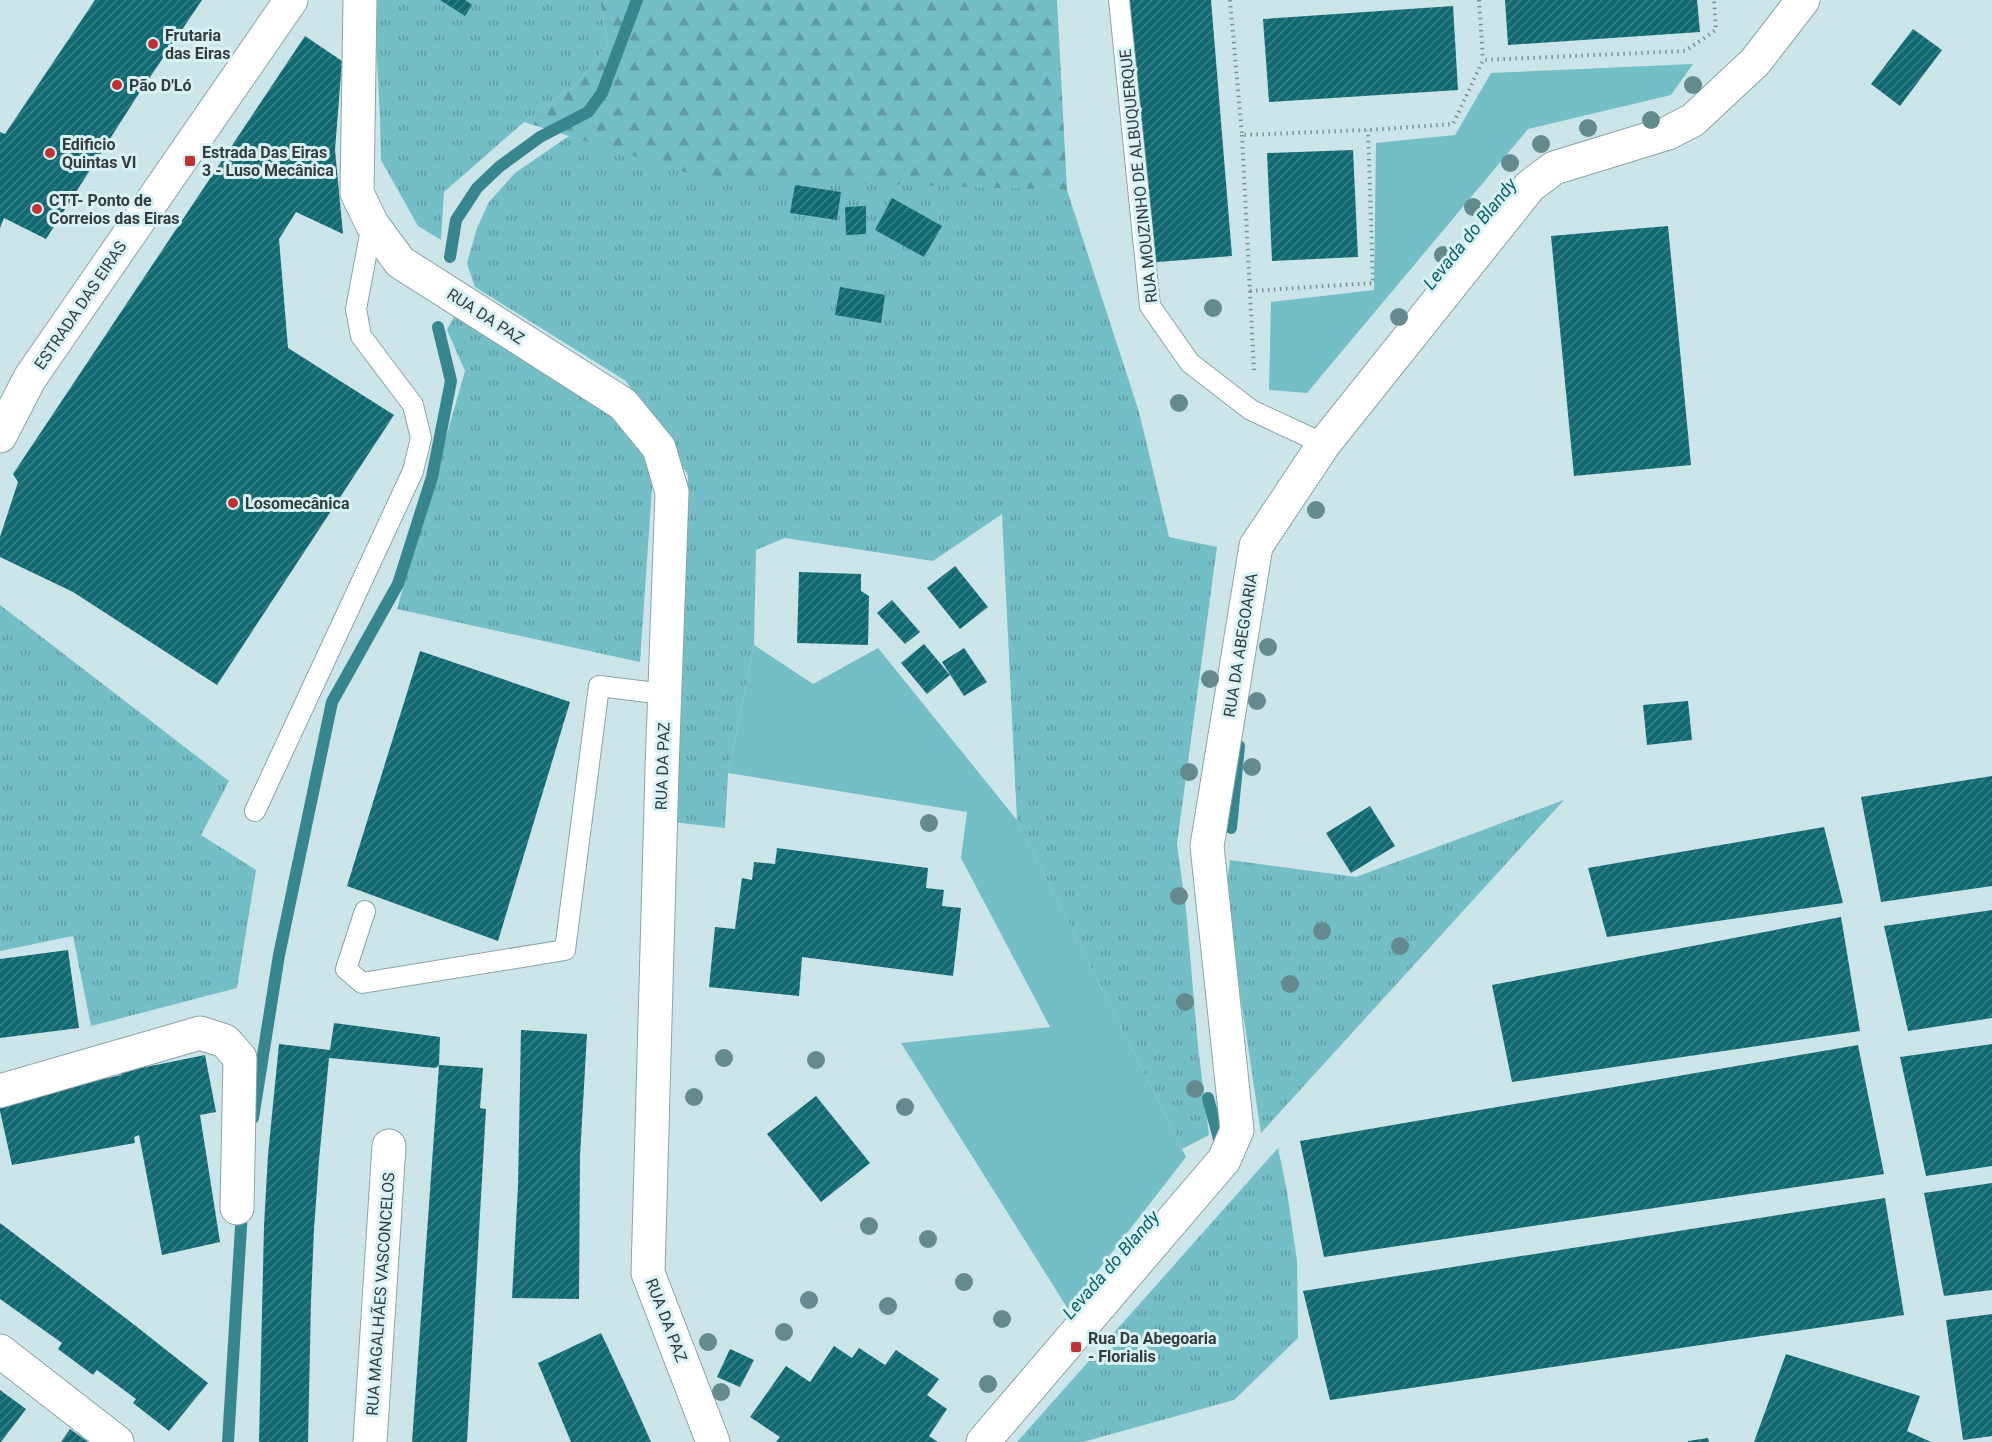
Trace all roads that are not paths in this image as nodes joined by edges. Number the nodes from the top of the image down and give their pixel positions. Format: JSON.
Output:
{"nodes":[{"id":1,"x":291,"y":0,"type":"edge"},
{"id":2,"x":360,"y":0,"type":"edge"},
{"id":3,"x":1119,"y":0,"type":"edge"},
{"id":4,"x":1803,"y":0,"type":"edge"},
{"id":5,"x":372,"y":224,"type":"junction"},
{"id":6,"x":0,"y":436,"type":"edge"},
{"id":7,"x":1324,"y":444,"type":"junction"},
{"id":8,"x":664,"y":694,"type":"junction"},
{"id":9,"x":255,"y":811,"type":"dead end"},
{"id":10,"x":365,"y":911,"type":"dead end"},
{"id":11,"x":0,"y":1091,"type":"edge"},
{"id":12,"x":389,"y":1146,"type":"dead end"},
{"id":13,"x":237,"y":1208,"type":"dead end"},
{"id":14,"x":0,"y":1352,"type":"edge"},
{"id":15,"x":117,"y":1442,"type":"edge"},
{"id":16,"x":370,"y":1442,"type":"edge"},
{"id":17,"x":713,"y":1442,"type":"edge"},
{"id":18,"x":982,"y":1442,"type":"edge"}],
"edges":[{"from":1,"to":6,"type":"street","name":"ESTRADA DAS EIRAS"},
{"from":2,"to":5,"type":"street","name":"RUA DA PAZ"},
{"from":3,"to":7,"type":"lane","name":"RUA MOUZINHO DE ALBUQUERQUE"},
{"from":4,"to":7,"type":"street","name":"RUA DA ABEGOARIA"},
{"from":5,"to":8,"type":"street","name":"RUA DA PAZ"},
{"from":5,"to":9,"type":"lane"},
{"from":7,"to":18,"type":"street","name":"RUA DA ABEGOARIA"},
{"from":8,"to":10,"type":"lane"},
{"from":8,"to":17,"type":"street","name":"RUA DA PAZ"},
{"from":11,"to":13,"type":"street"},
{"from":12,"to":16,"type":"street","name":"RUA MAGALHÃES VASCONCELOS"},
{"from":14,"to":15,"type":"street"}]}
